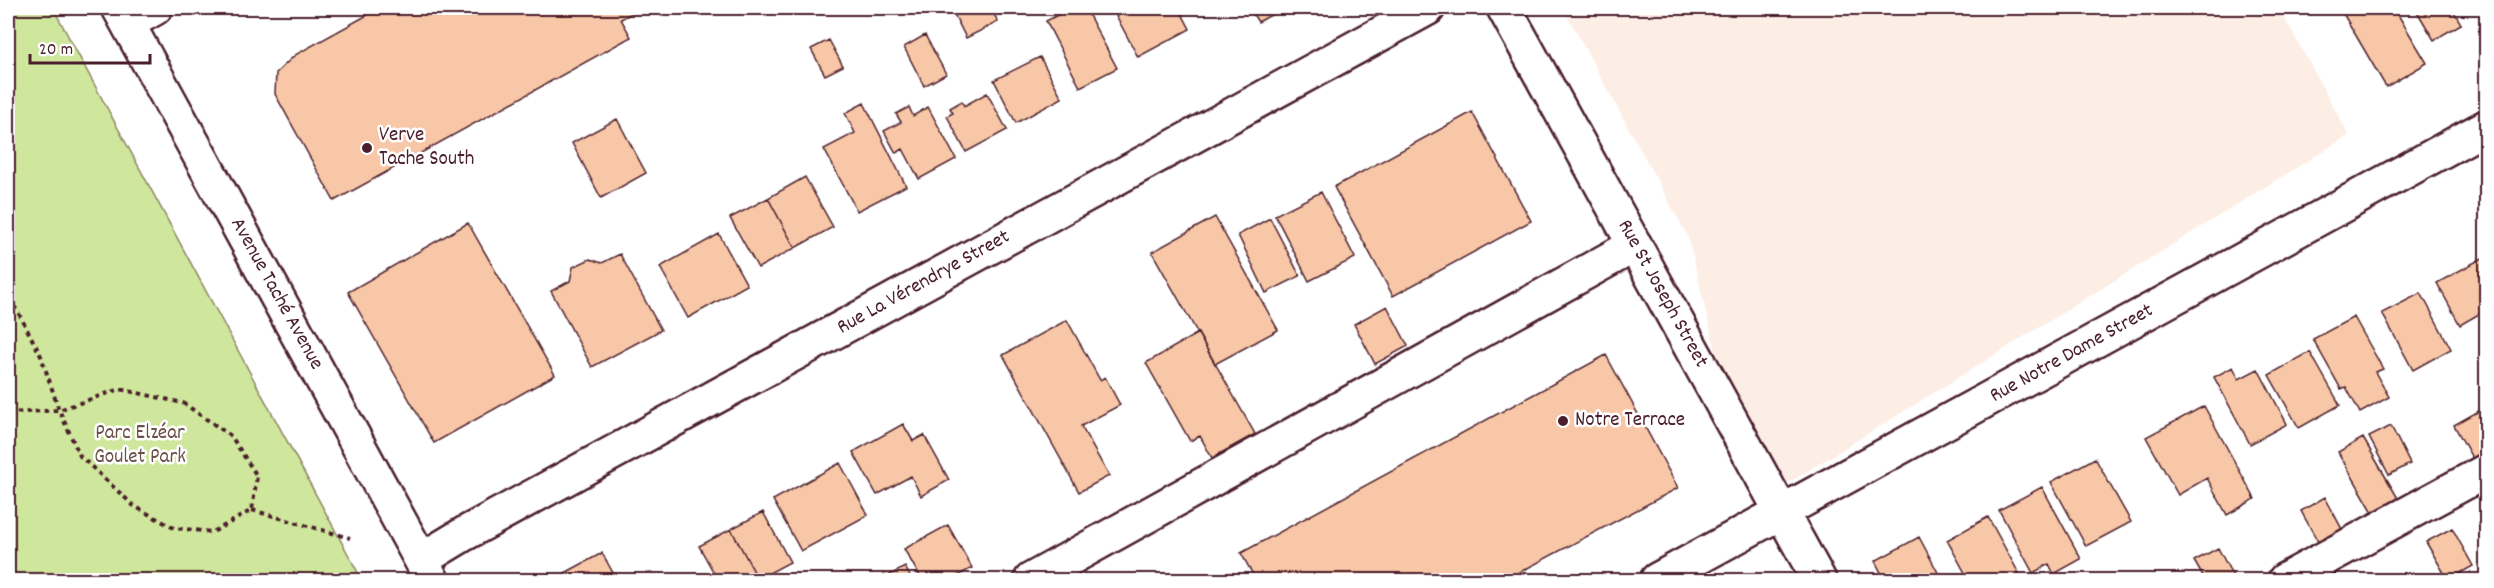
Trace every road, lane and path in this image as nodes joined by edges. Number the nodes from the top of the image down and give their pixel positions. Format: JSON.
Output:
{"nodes":[{"id":1,"x":1428,"y":8,"type":"edge"},
{"id":2,"x":1504,"y":8,"type":"edge"},
{"id":3,"x":134,"y":13,"type":"edge"},
{"id":4,"x":2487,"y":127,"type":"edge"},
{"id":5,"x":1635,"y":245,"type":"junction"},
{"id":6,"x":8,"y":299,"type":"edge"},
{"id":7,"x":59,"y":410,"type":"junction"},
{"id":8,"x":8,"y":413,"type":"edge"},
{"id":9,"x":2487,"y":471,"type":"edge"},
{"id":10,"x":252,"y":510,"type":"junction"},
{"id":11,"x":1782,"y":513,"type":"junction"},
{"id":12,"x":350,"y":538,"type":"dead end"},
{"id":13,"x":427,"y":570,"type":"edge"},
{"id":14,"x":1031,"y":580,"type":"edge"},
{"id":15,"x":1657,"y":580,"type":"edge"},
{"id":16,"x":1819,"y":580,"type":"edge"},
{"id":17,"x":2285,"y":580,"type":"edge"}],
"edges":[{"from":1,"to":13,"type":"street","name":"Rue La Vérendrye Street"},
{"from":2,"to":5,"type":"street","name":"Rue St Joseph Street"},
{"from":3,"to":13,"type":"street","name":"Avenue Taché Avenue"},
{"from":4,"to":11,"type":"street","name":"Rue Notre Dame Street"},
{"from":5,"to":11,"type":"street","name":"Rue St Joseph Street"},
{"from":5,"to":14,"type":"street"},
{"from":6,"to":7,"type":"path"},
{"from":7,"to":8,"type":"path"},
{"from":7,"to":10,"type":"path"},
{"from":7,"to":10,"type":"path"},
{"from":9,"to":17,"type":"street"},
{"from":10,"to":12,"type":"path"},
{"from":11,"to":15,"type":"street","name":"Rue Notre Dame Street"},
{"from":11,"to":16,"type":"street","name":"Rue St Joseph Street"}]}
